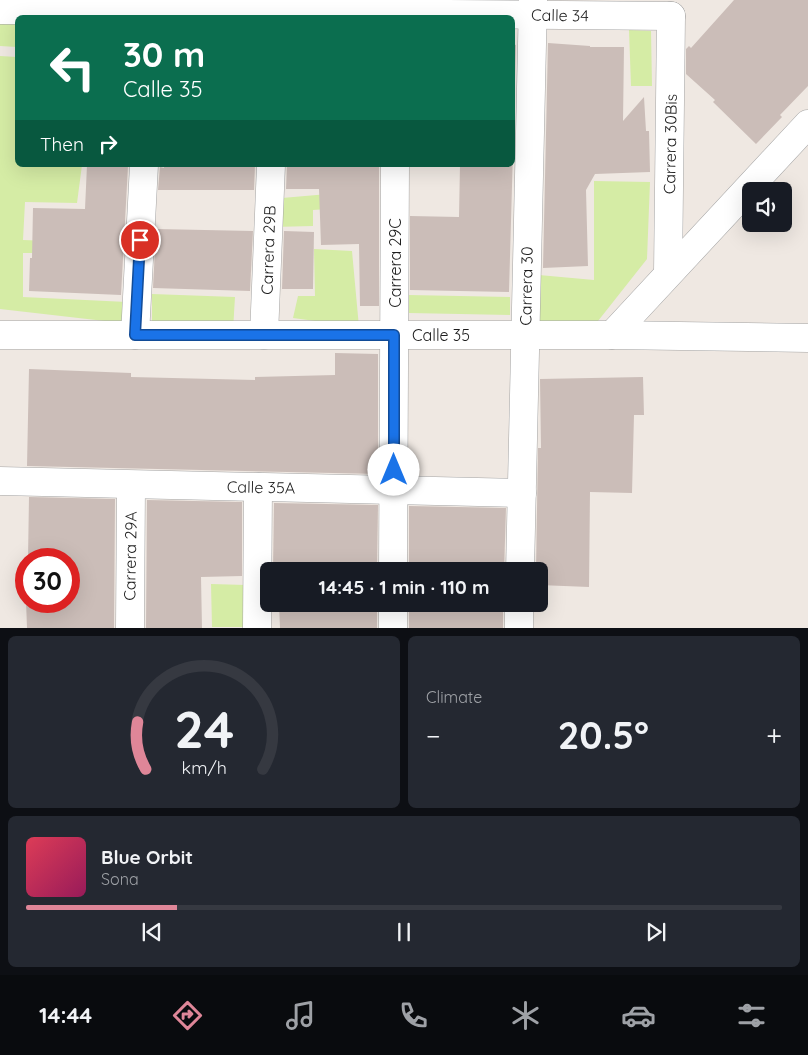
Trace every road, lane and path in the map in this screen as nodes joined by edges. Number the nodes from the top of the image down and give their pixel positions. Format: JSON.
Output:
{"nodes":[{"id":1,"x":533,"y":7,"type":"edge"},
{"id":2,"x":678,"y":8,"type":"edge"},
{"id":3,"x":0,"y":10,"type":"edge"},
{"id":4,"x":152,"y":14,"type":"edge"},
{"id":5,"x":277,"y":15,"type":"edge"},
{"id":6,"x":396,"y":15,"type":"edge"},
{"id":7,"x":807,"y":127,"type":"edge"},
{"id":8,"x":144,"y":167,"type":"edge"},
{"id":9,"x":271,"y":167,"type":"edge"},
{"id":10,"x":395,"y":167,"type":"edge"},
{"id":11,"x":668,"y":273,"type":"junction"},
{"id":12,"x":0,"y":335,"type":"edge"},
{"id":13,"x":135,"y":335,"type":"junction"},
{"id":14,"x":264,"y":335,"type":"junction"},
{"id":15,"x":394,"y":335,"type":"junction"},
{"id":16,"x":525,"y":336,"type":"junction"},
{"id":17,"x":612,"y":336,"type":"junction"},
{"id":18,"x":808,"y":338,"type":"edge"},
{"id":19,"x":0,"y":481,"type":"edge"},
{"id":20,"x":131,"y":484,"type":"junction"},
{"id":21,"x":258,"y":487,"type":"junction"},
{"id":22,"x":394,"y":490,"type":"junction"},
{"id":23,"x":522,"y":493,"type":"junction"},
{"id":24,"x":393,"y":562,"type":"edge"},
{"id":25,"x":520,"y":562,"type":"edge"},
{"id":26,"x":393,"y":612,"type":"edge"},
{"id":27,"x":519,"y":612,"type":"edge"},
{"id":28,"x":130,"y":628,"type":"edge"},
{"id":29,"x":256,"y":628,"type":"edge"},
{"id":30,"x":393,"y":628,"type":"edge"},
{"id":31,"x":518,"y":628,"type":"edge"}],
"edges":[{"from":1,"to":2,"type":"street","name":"Calle 34"},
{"from":1,"to":6,"type":"street","name":"Calle 34"},
{"from":1,"to":16,"type":"street","name":"Carrera 30"},
{"from":2,"to":11,"type":"street","name":"Carrera 30Bis"},
{"from":3,"to":4,"type":"street","name":"Calle 34"},
{"from":4,"to":5,"type":"street","name":"Calle 34"},
{"from":5,"to":6,"type":"street","name":"Calle 34"},
{"from":7,"to":11,"type":"street"},
{"from":8,"to":13,"type":"street"},
{"from":9,"to":14,"type":"street","name":"Carrera 29B"},
{"from":10,"to":15,"type":"street","name":"Carrera 29C"},
{"from":11,"to":17,"type":"street"},
{"from":12,"to":13,"type":"street","name":"Calle 35"},
{"from":13,"to":14,"type":"street","name":"Calle 35"},
{"from":14,"to":15,"type":"street","name":"Calle 35"},
{"from":15,"to":16,"type":"street","name":"Calle 35"},
{"from":15,"to":22,"type":"street","name":"Carrera 29C"},
{"from":16,"to":17,"type":"street","name":"Calle 35"},
{"from":16,"to":23,"type":"street","name":"Carrera 30"},
{"from":17,"to":18,"type":"street","name":"Calle 35"},
{"from":19,"to":20,"type":"street","name":"Calle 35A"},
{"from":20,"to":21,"type":"street","name":"Calle 35A"},
{"from":20,"to":28,"type":"street","name":"Carrera 29A"},
{"from":21,"to":22,"type":"street","name":"Calle 35A"},
{"from":21,"to":29,"type":"street"},
{"from":22,"to":23,"type":"street","name":"Calle 35A"},
{"from":22,"to":24,"type":"street","name":"Carrera 29C"},
{"from":23,"to":25,"type":"street","name":"Carrera 30"},
{"from":26,"to":30,"type":"street"},
{"from":27,"to":31,"type":"street"}]}
